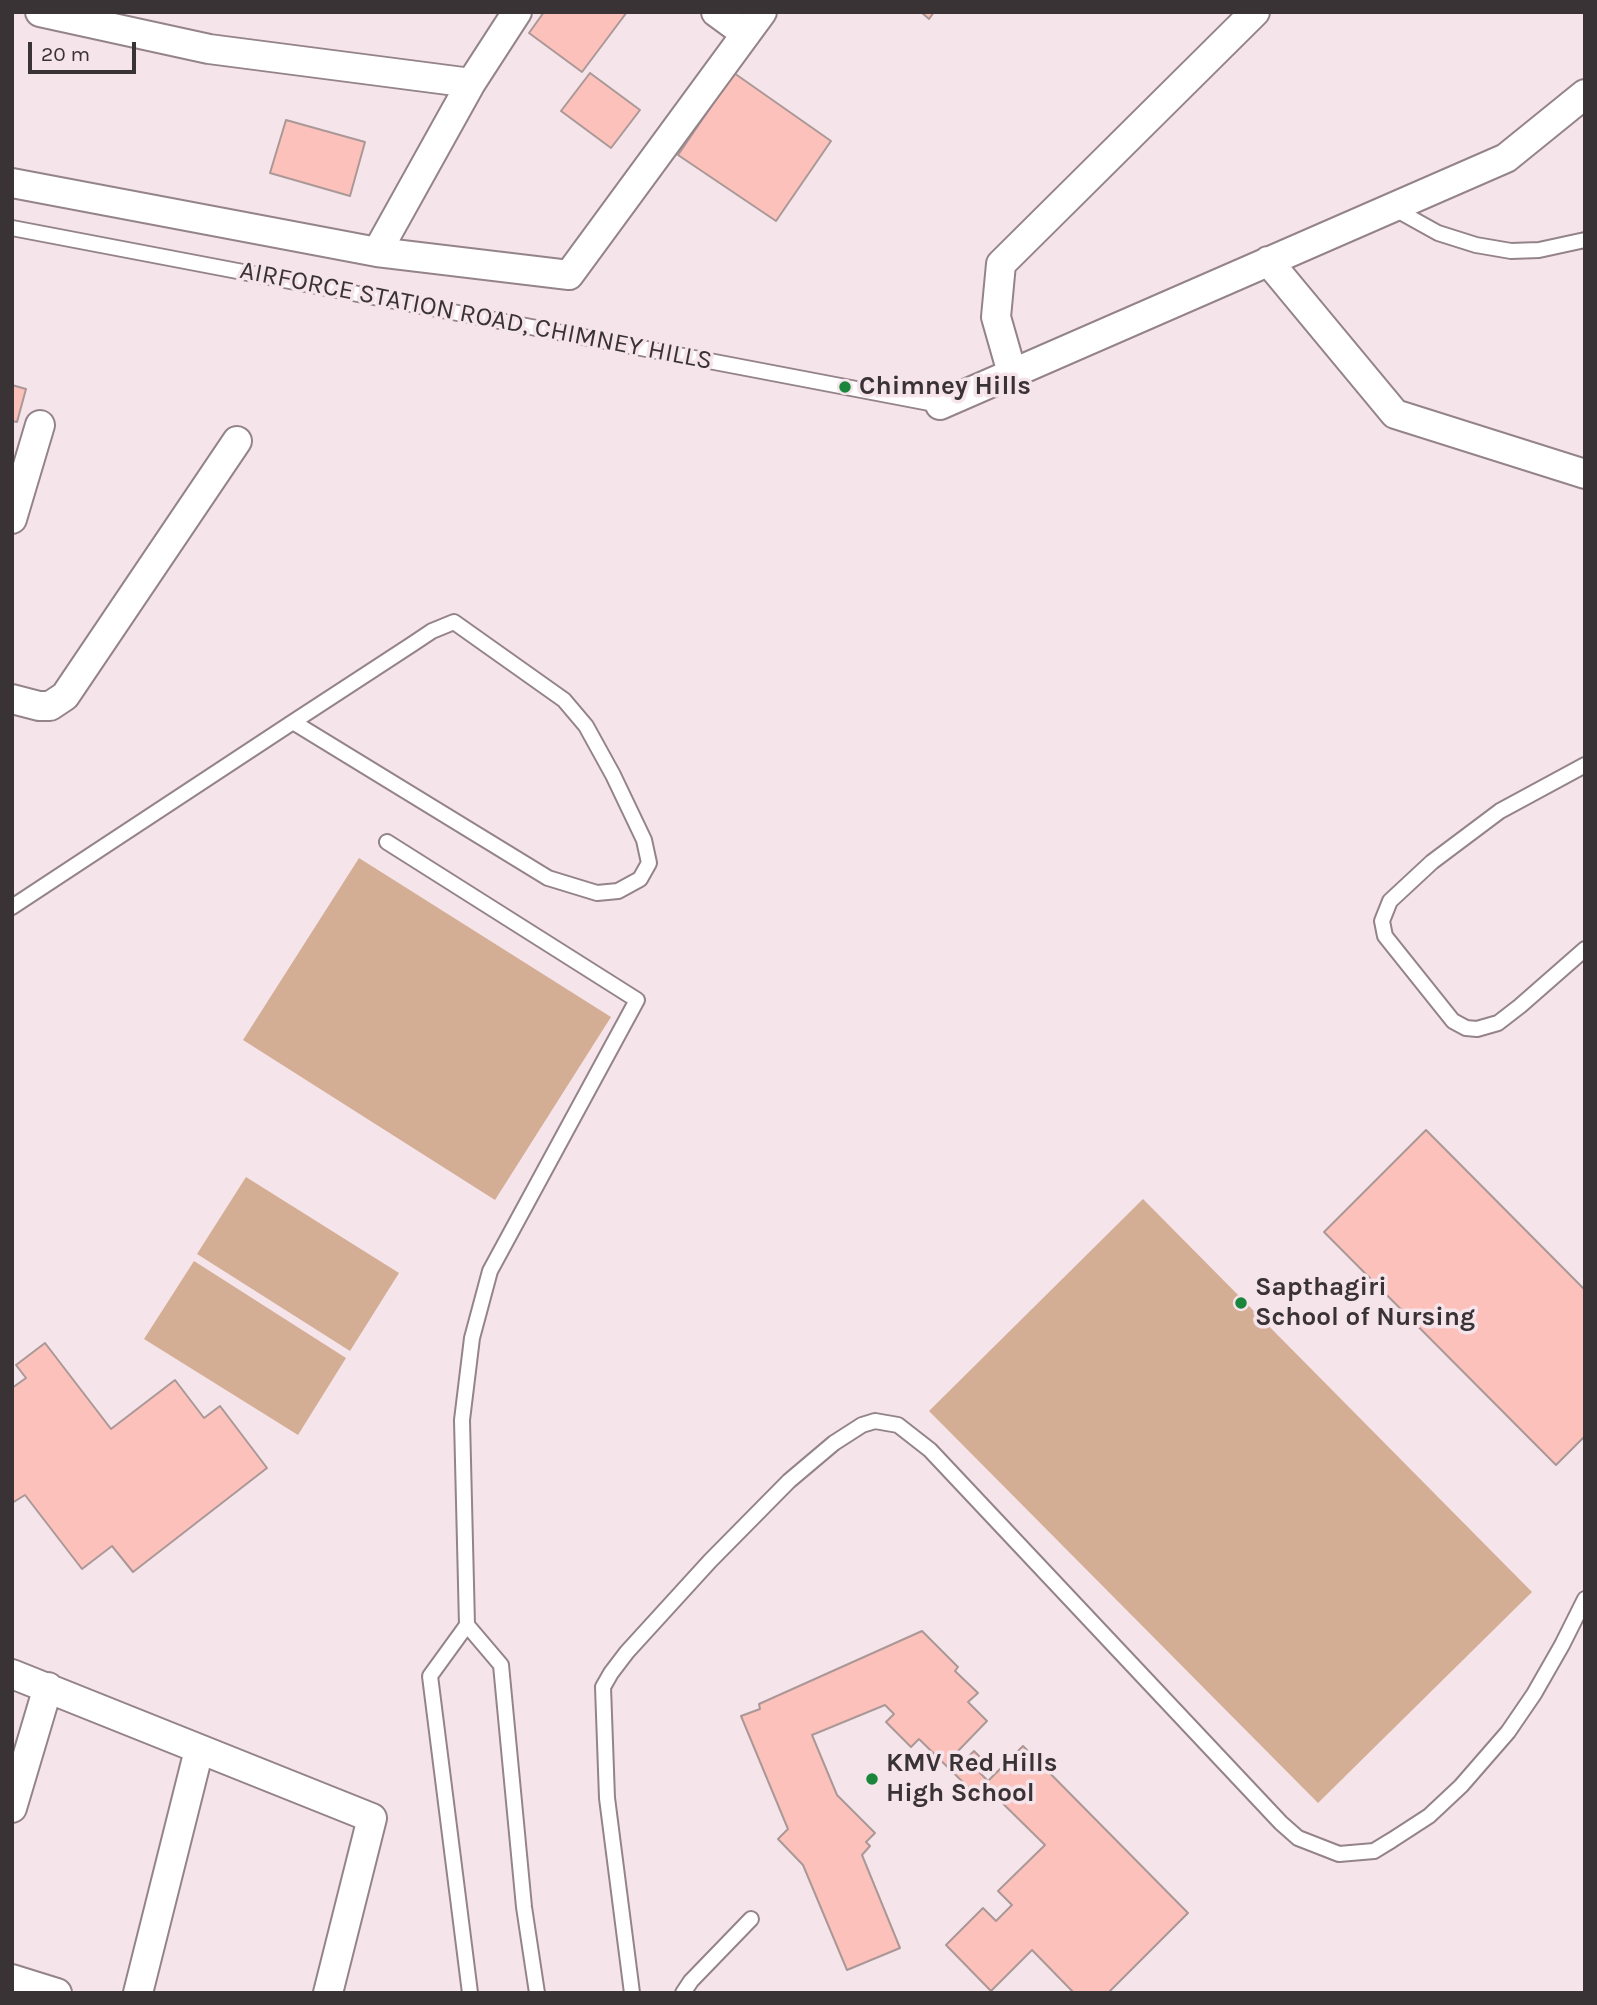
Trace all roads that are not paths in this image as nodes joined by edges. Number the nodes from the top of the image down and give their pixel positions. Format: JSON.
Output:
{"nodes":[{"id":1,"x":40,"y":12,"type":"edge"},
{"id":2,"x":517,"y":12,"type":"edge"},
{"id":3,"x":716,"y":12,"type":"edge"},
{"id":4,"x":1255,"y":12,"type":"edge"},
{"id":5,"x":754,"y":23,"type":"edge"},
{"id":6,"x":471,"y":83,"type":"junction"},
{"id":7,"x":1585,"y":94,"type":"edge"},
{"id":8,"x":12,"y":183,"type":"edge"},
{"id":9,"x":1392,"y":207,"type":"junction"},
{"id":10,"x":12,"y":228,"type":"edge"},
{"id":11,"x":1585,"y":240,"type":"edge"},
{"id":12,"x":377,"y":252,"type":"junction"},
{"id":13,"x":1268,"y":261,"type":"junction"},
{"id":14,"x":1012,"y":373,"type":"junction"},
{"id":15,"x":940,"y":405,"type":"joint"},
{"id":16,"x":40,"y":425,"type":"dead end"},
{"id":17,"x":237,"y":441,"type":"dead end"},
{"id":18,"x":1585,"y":474,"type":"edge"},
{"id":19,"x":12,"y":519,"type":"edge"},
{"id":20,"x":12,"y":699,"type":"edge"},
{"id":21,"x":293,"y":722,"type":"junction"},
{"id":22,"x":1585,"y":765,"type":"edge"},
{"id":23,"x":387,"y":842,"type":"dead end"},
{"id":24,"x":12,"y":907,"type":"edge"},
{"id":25,"x":1585,"y":949,"type":"edge"},
{"id":26,"x":1585,"y":1599,"type":"edge"},
{"id":27,"x":467,"y":1625,"type":"junction"},
{"id":28,"x":12,"y":1674,"type":"edge"},
{"id":29,"x":48,"y":1687,"type":"junction"},
{"id":30,"x":199,"y":1750,"type":"junction"},
{"id":31,"x":12,"y":1808,"type":"edge"},
{"id":32,"x":751,"y":1919,"type":"dead end"},
{"id":33,"x":12,"y":1979,"type":"edge"},
{"id":34,"x":57,"y":1993,"type":"edge"},
{"id":35,"x":138,"y":1993,"type":"edge"},
{"id":36,"x":328,"y":1993,"type":"edge"},
{"id":37,"x":470,"y":1993,"type":"edge"},
{"id":38,"x":537,"y":1993,"type":"edge"},
{"id":39,"x":632,"y":1993,"type":"edge"},
{"id":40,"x":683,"y":1993,"type":"edge"}],
"edges":[{"from":1,"to":6,"type":"street"},
{"from":2,"to":6,"type":"street"},
{"from":3,"to":5,"type":"street"},
{"from":4,"to":14,"type":"street"},
{"from":5,"to":12,"type":"street"},
{"from":6,"to":12,"type":"street"},
{"from":7,"to":9,"type":"street"},
{"from":8,"to":12,"type":"street"},
{"from":9,"to":11,"type":"lane"},
{"from":9,"to":13,"type":"street"},
{"from":10,"to":15,"type":"lane","name":"AIRFORCE STATION ROAD, CHIMNEY HILLS"},
{"from":13,"to":14,"type":"street"},
{"from":13,"to":18,"type":"street"},
{"from":14,"to":15,"type":"street"},
{"from":16,"to":19,"type":"street"},
{"from":17,"to":20,"type":"street"},
{"from":21,"to":21,"type":"lane"},
{"from":21,"to":24,"type":"lane"},
{"from":22,"to":25,"type":"lane"},
{"from":23,"to":27,"type":"lane"},
{"from":26,"to":39,"type":"lane"},
{"from":27,"to":37,"type":"lane"},
{"from":27,"to":38,"type":"lane"},
{"from":28,"to":29,"type":"street"},
{"from":29,"to":30,"type":"street"},
{"from":29,"to":31,"type":"street"},
{"from":30,"to":35,"type":"street"},
{"from":30,"to":36,"type":"street"},
{"from":32,"to":40,"type":"lane"},
{"from":33,"to":34,"type":"street"}]}
